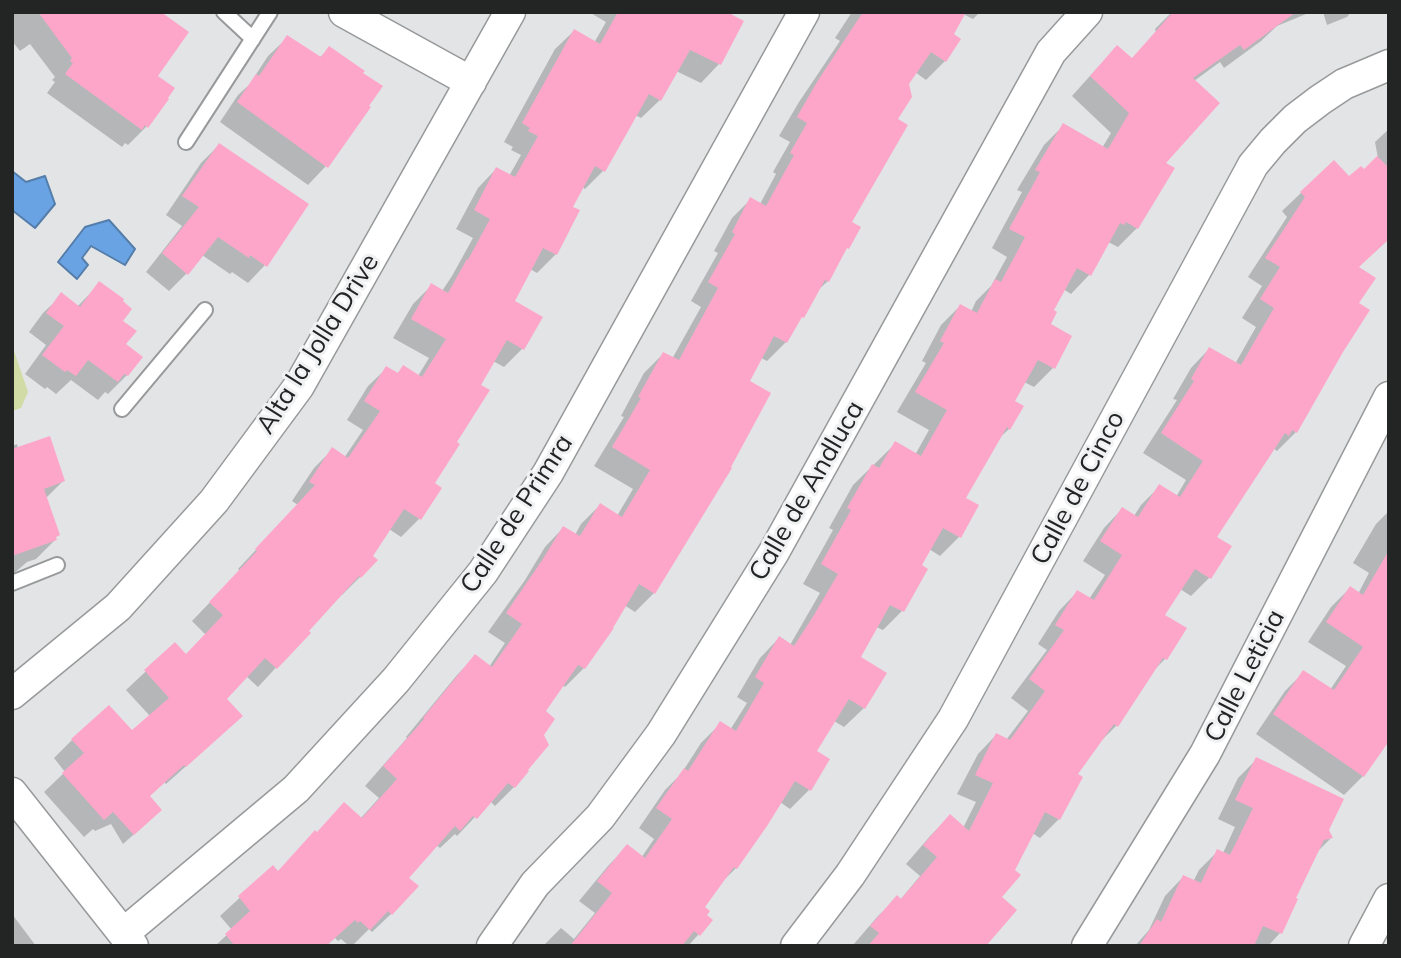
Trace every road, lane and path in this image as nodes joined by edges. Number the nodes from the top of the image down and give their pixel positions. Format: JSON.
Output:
{"nodes":[{"id":1,"x":224,"y":12,"type":"edge"},
{"id":2,"x":270,"y":12,"type":"edge"},
{"id":3,"x":344,"y":12,"type":"edge"},
{"id":4,"x":510,"y":12,"type":"edge"},
{"id":5,"x":804,"y":12,"type":"edge"},
{"id":6,"x":1087,"y":12,"type":"edge"},
{"id":7,"x":253,"y":39,"type":"junction"},
{"id":8,"x":1389,"y":65,"type":"edge"},
{"id":9,"x":471,"y":82,"type":"junction"},
{"id":10,"x":186,"y":142,"type":"dead end"},
{"id":11,"x":205,"y":310,"type":"dead end"},
{"id":12,"x":1389,"y":397,"type":"edge"},
{"id":13,"x":122,"y":409,"type":"dead end"},
{"id":14,"x":57,"y":565,"type":"dead end"},
{"id":15,"x":12,"y":583,"type":"edge"},
{"id":16,"x":12,"y":694,"type":"edge"},
{"id":17,"x":12,"y":793,"type":"edge"},
{"id":18,"x":1389,"y":899,"type":"edge"},
{"id":19,"x":128,"y":939,"type":"edge"},
{"id":20,"x":492,"y":946,"type":"edge"},
{"id":21,"x":796,"y":946,"type":"edge"},
{"id":22,"x":1087,"y":946,"type":"edge"},
{"id":23,"x":1364,"y":946,"type":"edge"}],
"edges":[{"from":1,"to":7,"type":"lane"},
{"from":2,"to":7,"type":"lane"},
{"from":3,"to":9,"type":"street"},
{"from":4,"to":9,"type":"street","name":"Alta la Jolla Drive"},
{"from":5,"to":19,"type":"street","name":"Calle de Primra"},
{"from":6,"to":20,"type":"street","name":"Calle de Andluca"},
{"from":7,"to":10,"type":"lane"},
{"from":8,"to":21,"type":"street","name":"Calle de Cinco"},
{"from":9,"to":16,"type":"street","name":"Alta la Jolla Drive"},
{"from":11,"to":13,"type":"lane"},
{"from":12,"to":22,"type":"street","name":"Calle Leticia"},
{"from":14,"to":15,"type":"lane"},
{"from":17,"to":19,"type":"street"},
{"from":18,"to":23,"type":"street"}]}
